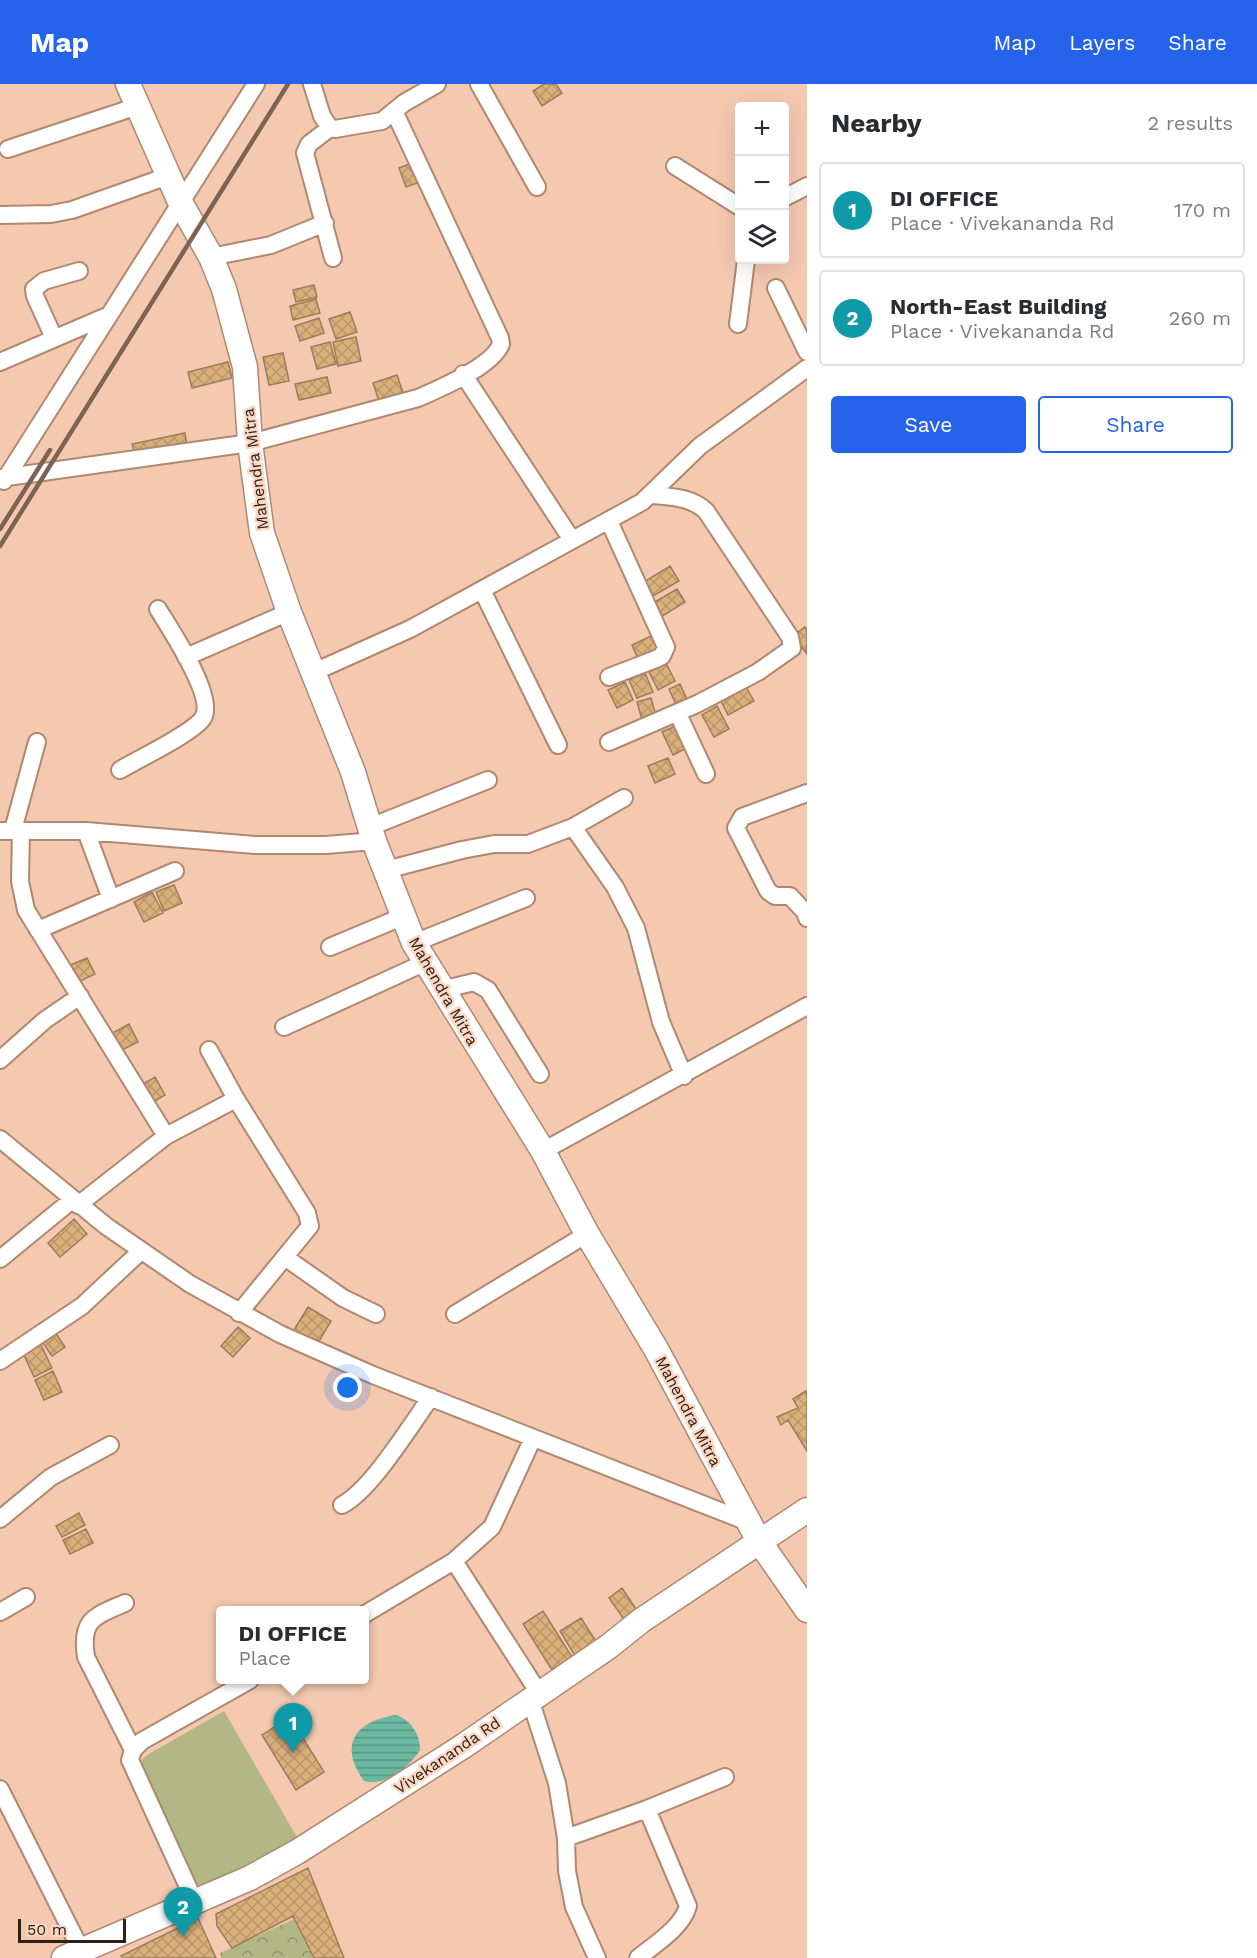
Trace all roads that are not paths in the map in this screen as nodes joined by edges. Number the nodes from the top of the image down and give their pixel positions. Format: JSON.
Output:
{"nodes":[{"id":1,"x":128,"y":84,"type":"edge"},
{"id":2,"x":256,"y":84,"type":"edge"},
{"id":3,"x":312,"y":84,"type":"edge"},
{"id":4,"x":437,"y":84,"type":"edge"},
{"id":5,"x":479,"y":84,"type":"edge"},
{"id":6,"x":138,"y":106,"type":"junction"},
{"id":7,"x":395,"y":113,"type":"junction"},
{"id":8,"x":330,"y":128,"type":"junction"},
{"id":9,"x":8,"y":149,"type":"dead end"},
{"id":10,"x":675,"y":166,"type":"dead end"},
{"id":11,"x":168,"y":176,"type":"junction"},
{"id":12,"x":807,"y":186,"type":"edge"},
{"id":13,"x":537,"y":187,"type":"dead end"},
{"id":14,"x":789,"y":195,"type":"edge"},
{"id":15,"x":180,"y":202,"type":"junction"},
{"id":16,"x":735,"y":204,"type":"edge"},
{"id":17,"x":0,"y":215,"type":"edge"},
{"id":18,"x":325,"y":223,"type":"junction"},
{"id":19,"x":211,"y":256,"type":"junction"},
{"id":20,"x":333,"y":258,"type":"dead end"},
{"id":21,"x":746,"y":264,"type":"edge"},
{"id":22,"x":79,"y":271,"type":"dead end"},
{"id":23,"x":776,"y":288,"type":"dead end"},
{"id":24,"x":107,"y":316,"type":"junction"},
{"id":25,"x":738,"y":324,"type":"dead end"},
{"id":26,"x":54,"y":338,"type":"junction"},
{"id":27,"x":807,"y":352,"type":"edge"},
{"id":28,"x":0,"y":362,"type":"edge"},
{"id":29,"x":807,"y":368,"type":"edge"},
{"id":30,"x":463,"y":374,"type":"junction"},
{"id":31,"x":250,"y":443,"type":"junction"},
{"id":32,"x":2,"y":480,"type":"edge"},
{"id":33,"x":652,"y":495,"type":"junction"},
{"id":34,"x":609,"y":521,"type":"junction"},
{"id":35,"x":572,"y":540,"type":"junction"},
{"id":36,"x":482,"y":590,"type":"junction"},
{"id":37,"x":158,"y":609,"type":"dead end"},
{"id":38,"x":289,"y":612,"type":"junction"},
{"id":39,"x":186,"y":657,"type":"junction"},
{"id":40,"x":314,"y":672,"type":"junction"},
{"id":41,"x":609,"y":677,"type":"dead end"},
{"id":42,"x":678,"y":714,"type":"junction"},
{"id":43,"x":38,"y":742,"type":"dead end"},
{"id":44,"x":609,"y":742,"type":"dead end"},
{"id":45,"x":558,"y":744,"type":"dead end"},
{"id":46,"x":120,"y":770,"type":"dead end"},
{"id":47,"x":706,"y":774,"type":"dead end"},
{"id":48,"x":488,"y":780,"type":"dead end"},
{"id":49,"x":807,"y":794,"type":"edge"},
{"id":50,"x":624,"y":798,"type":"dead end"},
{"id":51,"x":573,"y":827,"type":"junction"},
{"id":52,"x":11,"y":831,"type":"edge"},
{"id":53,"x":86,"y":831,"type":"junction"},
{"id":54,"x":372,"y":834,"type":"junction"},
{"id":55,"x":386,"y":870,"type":"junction"},
{"id":56,"x":175,"y":871,"type":"dead end"},
{"id":57,"x":526,"y":898,"type":"dead end"},
{"id":58,"x":111,"y":899,"type":"junction"},
{"id":59,"x":404,"y":916,"type":"junction"},
{"id":60,"x":807,"y":918,"type":"edge"},
{"id":61,"x":38,"y":930,"type":"junction"},
{"id":62,"x":330,"y":947,"type":"dead end"},
{"id":63,"x":419,"y":953,"type":"junction"},
{"id":64,"x":441,"y":990,"type":"junction"},
{"id":65,"x":80,"y":996,"type":"junction"},
{"id":66,"x":807,"y":1006,"type":"edge"},
{"id":67,"x":284,"y":1027,"type":"dead end"},
{"id":68,"x":210,"y":1050,"type":"dead end"},
{"id":69,"x":0,"y":1060,"type":"edge"},
{"id":70,"x":540,"y":1074,"type":"dead end"},
{"id":71,"x":684,"y":1076,"type":"junction"},
{"id":72,"x":236,"y":1099,"type":"junction"},
{"id":73,"x":166,"y":1136,"type":"junction"},
{"id":74,"x":0,"y":1139,"type":"edge"},
{"id":75,"x":543,"y":1152,"type":"junction"},
{"id":76,"x":75,"y":1202,"type":"junction"},
{"id":77,"x":587,"y":1234,"type":"junction"},
{"id":78,"x":141,"y":1251,"type":"junction"},
{"id":79,"x":286,"y":1258,"type":"junction"},
{"id":80,"x":0,"y":1259,"type":"edge"},
{"id":81,"x":239,"y":1313,"type":"junction"},
{"id":82,"x":376,"y":1314,"type":"dead end"},
{"id":83,"x":455,"y":1314,"type":"dead end"},
{"id":84,"x":0,"y":1361,"type":"edge"},
{"id":85,"x":431,"y":1397,"type":"junction"},
{"id":86,"x":533,"y":1438,"type":"junction"},
{"id":87,"x":110,"y":1445,"type":"dead end"},
{"id":88,"x":342,"y":1505,"type":"dead end"},
{"id":89,"x":807,"y":1510,"type":"edge"},
{"id":90,"x":0,"y":1519,"type":"edge"},
{"id":91,"x":753,"y":1532,"type":"junction"},
{"id":92,"x":454,"y":1561,"type":"junction"},
{"id":93,"x":26,"y":1597,"type":"dead end"},
{"id":94,"x":805,"y":1601,"type":"edge"},
{"id":95,"x":125,"y":1603,"type":"dead end"},
{"id":96,"x":0,"y":1612,"type":"edge"},
{"id":97,"x":369,"y":1612,"type":"edge"},
{"id":98,"x":243,"y":1684,"type":"edge"},
{"id":99,"x":535,"y":1696,"type":"junction"},
{"id":100,"x":133,"y":1750,"type":"junction"},
{"id":101,"x":725,"y":1777,"type":"dead end"},
{"id":102,"x":0,"y":1789,"type":"edge"},
{"id":103,"x":647,"y":1809,"type":"junction"},
{"id":104,"x":566,"y":1838,"type":"junction"},
{"id":105,"x":194,"y":1900,"type":"junction"},
{"id":106,"x":72,"y":1954,"type":"edge"},
{"id":107,"x":597,"y":1958,"type":"edge"},
{"id":108,"x":638,"y":1958,"type":"edge"}],
"edges":[{"from":1,"to":6,"type":"main road","name":"Mahendra Mitra"},
{"from":2,"to":15,"type":"street"},
{"from":3,"to":8,"type":"street"},
{"from":4,"to":7,"type":"street"},
{"from":5,"to":13,"type":"street"},
{"from":6,"to":9,"type":"street"},
{"from":6,"to":11,"type":"main road","name":"Mahendra Mitra"},
{"from":7,"to":8,"type":"street"},
{"from":7,"to":30,"type":"street"},
{"from":8,"to":18,"type":"street"},
{"from":10,"to":16,"type":"street"},
{"from":11,"to":15,"type":"main road","name":"Mahendra Mitra"},
{"from":11,"to":17,"type":"street"},
{"from":12,"to":14,"type":"street"},
{"from":15,"to":19,"type":"main road","name":"Mahendra Mitra"},
{"from":15,"to":24,"type":"street"},
{"from":18,"to":19,"type":"street"},
{"from":18,"to":20,"type":"street"},
{"from":19,"to":31,"type":"main road","name":"Mahendra Mitra"},
{"from":21,"to":25,"type":"street"},
{"from":22,"to":26,"type":"street"},
{"from":23,"to":27,"type":"street"},
{"from":24,"to":26,"type":"street"},
{"from":24,"to":32,"type":"street"},
{"from":26,"to":28,"type":"street"},
{"from":29,"to":33,"type":"street"},
{"from":30,"to":31,"type":"street"},
{"from":30,"to":35,"type":"street"},
{"from":31,"to":32,"type":"street"},
{"from":31,"to":38,"type":"main road","name":"Mahendra Mitra"},
{"from":33,"to":34,"type":"street"},
{"from":33,"to":42,"type":"street"},
{"from":34,"to":35,"type":"street"},
{"from":34,"to":41,"type":"street"},
{"from":35,"to":36,"type":"street"},
{"from":36,"to":40,"type":"street"},
{"from":36,"to":45,"type":"street"},
{"from":37,"to":39,"type":"street"},
{"from":38,"to":39,"type":"street"},
{"from":38,"to":40,"type":"main road","name":"Mahendra Mitra"},
{"from":39,"to":46,"type":"street"},
{"from":40,"to":54,"type":"main road","name":"Mahendra Mitra"},
{"from":42,"to":44,"type":"street"},
{"from":42,"to":47,"type":"street"},
{"from":43,"to":52,"type":"street"},
{"from":48,"to":54,"type":"street"},
{"from":49,"to":60,"type":"street"},
{"from":50,"to":51,"type":"street"},
{"from":51,"to":55,"type":"street"},
{"from":51,"to":71,"type":"street"},
{"from":52,"to":53,"type":"street"},
{"from":52,"to":61,"type":"street"},
{"from":53,"to":54,"type":"street"},
{"from":53,"to":58,"type":"street"},
{"from":54,"to":55,"type":"main road","name":"Mahendra Mitra"},
{"from":55,"to":59,"type":"main road","name":"Mahendra Mitra"},
{"from":56,"to":58,"type":"street"},
{"from":57,"to":63,"type":"street"},
{"from":58,"to":61,"type":"street"},
{"from":59,"to":62,"type":"street"},
{"from":59,"to":63,"type":"main road","name":"Mahendra Mitra"},
{"from":61,"to":65,"type":"street"},
{"from":63,"to":64,"type":"main road","name":"Mahendra Mitra"},
{"from":63,"to":67,"type":"street"},
{"from":64,"to":70,"type":"street"},
{"from":64,"to":75,"type":"main road","name":"Mahendra Mitra"},
{"from":65,"to":69,"type":"street"},
{"from":65,"to":73,"type":"street"},
{"from":66,"to":71,"type":"street"},
{"from":68,"to":72,"type":"street"},
{"from":71,"to":75,"type":"street"},
{"from":72,"to":73,"type":"street"},
{"from":72,"to":79,"type":"street"},
{"from":73,"to":76,"type":"street"},
{"from":74,"to":76,"type":"street"},
{"from":75,"to":77,"type":"main road","name":"Mahendra Mitra"},
{"from":76,"to":78,"type":"street"},
{"from":76,"to":80,"type":"street"},
{"from":77,"to":83,"type":"street"},
{"from":77,"to":91,"type":"main road","name":"Mahendra Mitra"},
{"from":78,"to":81,"type":"street"},
{"from":78,"to":84,"type":"street"},
{"from":79,"to":81,"type":"street"},
{"from":79,"to":82,"type":"street"},
{"from":81,"to":85,"type":"street"},
{"from":85,"to":86,"type":"street"},
{"from":85,"to":88,"type":"street"},
{"from":86,"to":91,"type":"street"},
{"from":86,"to":92,"type":"street"},
{"from":87,"to":90,"type":"street"},
{"from":89,"to":91,"type":"main road","name":"Vivekananda Rd"},
{"from":91,"to":94,"type":"main road","name":"Mahendra Mitra"},
{"from":91,"to":99,"type":"main road","name":"Vivekananda Rd"},
{"from":92,"to":97,"type":"street"},
{"from":92,"to":99,"type":"street"},
{"from":93,"to":96,"type":"street"},
{"from":95,"to":100,"type":"street"},
{"from":98,"to":100,"type":"street"},
{"from":99,"to":104,"type":"street"},
{"from":99,"to":105,"type":"main road","name":"Vivekananda Rd"},
{"from":100,"to":105,"type":"street"},
{"from":101,"to":103,"type":"street"},
{"from":102,"to":106,"type":"street"},
{"from":103,"to":104,"type":"street"},
{"from":103,"to":108,"type":"street"},
{"from":104,"to":107,"type":"street"},
{"from":105,"to":106,"type":"main road","name":"Vivekananda Rd"}]}
